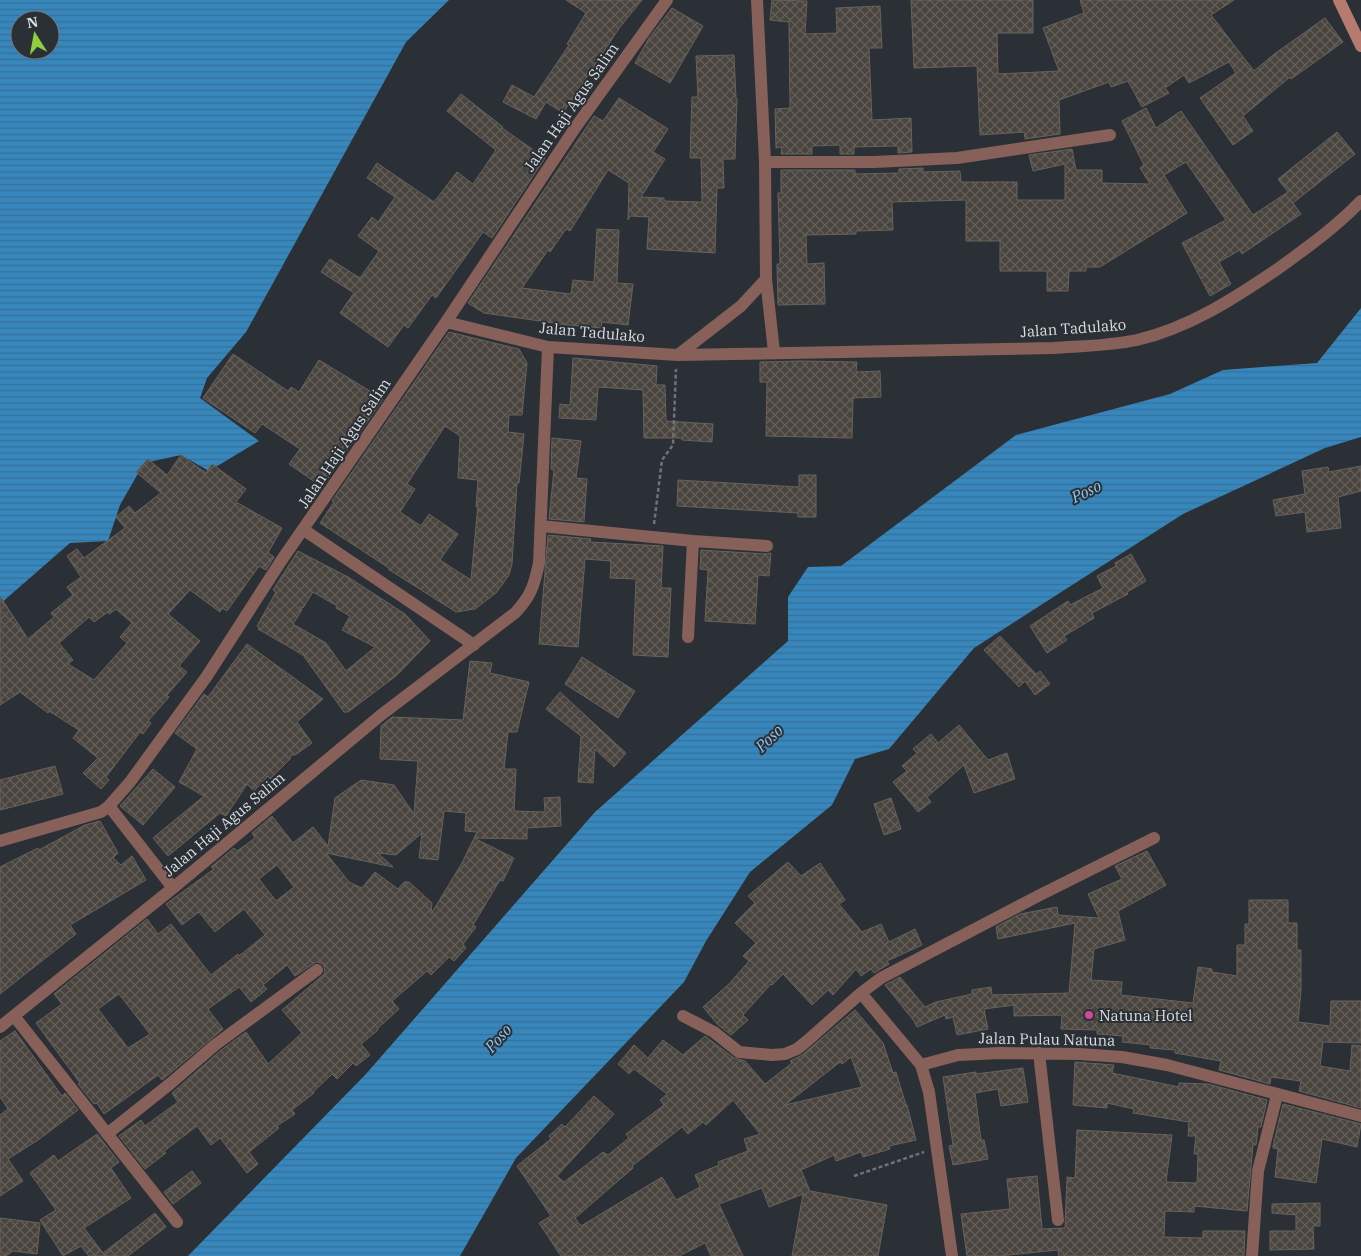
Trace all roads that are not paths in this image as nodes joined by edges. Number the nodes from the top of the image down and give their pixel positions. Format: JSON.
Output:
{"nodes":[{"id":1,"x":667,"y":0,"type":"edge"},
{"id":2,"x":757,"y":0,"type":"edge"},
{"id":3,"x":1339,"y":0,"type":"edge"},
{"id":4,"x":1355,"y":26,"type":"edge"},
{"id":5,"x":1361,"y":46,"type":"edge"},
{"id":6,"x":1110,"y":135,"type":"dead end"},
{"id":7,"x":765,"y":162,"type":"junction"},
{"id":8,"x":1361,"y":201,"type":"edge"},
{"id":9,"x":766,"y":280,"type":"junction"},
{"id":10,"x":446,"y":322,"type":"junction"},
{"id":11,"x":548,"y":347,"type":"junction"},
{"id":12,"x":774,"y":352,"type":"junction"},
{"id":13,"x":678,"y":355,"type":"junction"},
{"id":14,"x":541,"y":526,"type":"junction"},
{"id":15,"x":304,"y":530,"type":"junction"},
{"id":16,"x":693,"y":541,"type":"junction"},
{"id":17,"x":767,"y":546,"type":"dead end"},
{"id":18,"x":688,"y":637,"type":"dead end"},
{"id":19,"x":474,"y":645,"type":"junction"},
{"id":20,"x":109,"y":806,"type":"junction"},
{"id":21,"x":1154,"y":838,"type":"dead end"},
{"id":22,"x":0,"y":841,"type":"edge"},
{"id":23,"x":173,"y":888,"type":"junction"},
{"id":24,"x":318,"y":970,"type":"dead end"},
{"id":25,"x":861,"y":993,"type":"junction"},
{"id":26,"x":14,"y":1016,"type":"junction"},
{"id":27,"x":683,"y":1016,"type":"dead end"},
{"id":28,"x":0,"y":1027,"type":"edge"},
{"id":29,"x":1039,"y":1053,"type":"junction"},
{"id":30,"x":921,"y":1065,"type":"junction"},
{"id":31,"x":1277,"y":1095,"type":"junction"},
{"id":32,"x":1361,"y":1116,"type":"edge"},
{"id":33,"x":108,"y":1134,"type":"junction"},
{"id":34,"x":1058,"y":1220,"type":"dead end"},
{"id":35,"x":178,"y":1222,"type":"dead end"},
{"id":36,"x":952,"y":1256,"type":"edge"},
{"id":37,"x":1252,"y":1256,"type":"edge"}],
"edges":[{"from":1,"to":10,"type":"street","name":"Jalan Haji Agus Salim"},
{"from":2,"to":7,"type":"street"},
{"from":3,"to":4,"type":"main road"},
{"from":4,"to":5,"type":"main road"},
{"from":6,"to":7,"type":"street"},
{"from":7,"to":9,"type":"street"},
{"from":8,"to":12,"type":"street","name":"Jalan Tadulako"},
{"from":9,"to":12,"type":"street"},
{"from":9,"to":13,"type":"street"},
{"from":10,"to":11,"type":"street","name":"Jalan Tadulako"},
{"from":10,"to":15,"type":"street","name":"Jalan Haji Agus Salim"},
{"from":11,"to":13,"type":"street","name":"Jalan Tadulako"},
{"from":11,"to":14,"type":"street","name":"Jalan Haji Agus Salim"},
{"from":12,"to":13,"type":"street","name":"Jalan Tadulako"},
{"from":14,"to":16,"type":"street"},
{"from":14,"to":19,"type":"street","name":"Jalan Haji Agus Salim"},
{"from":15,"to":19,"type":"street"},
{"from":15,"to":20,"type":"street","name":"Jalan Haji Agus Salim"},
{"from":16,"to":17,"type":"street"},
{"from":16,"to":18,"type":"street"},
{"from":19,"to":23,"type":"street","name":"Jalan Haji Agus Salim"},
{"from":20,"to":22,"type":"street","name":"Jalan Haji Agus Salim"},
{"from":20,"to":23,"type":"street"},
{"from":21,"to":25,"type":"street"},
{"from":23,"to":26,"type":"street","name":"Jalan Haji Agus Salim"},
{"from":24,"to":33,"type":"street"},
{"from":25,"to":27,"type":"street"},
{"from":25,"to":30,"type":"street"},
{"from":26,"to":28,"type":"street","name":"Jalan Haji Agus Salim"},
{"from":26,"to":33,"type":"street"},
{"from":29,"to":30,"type":"street","name":"Jalan Pulau Natuna"},
{"from":29,"to":31,"type":"street","name":"Jalan Pulau Natuna"},
{"from":29,"to":34,"type":"street"},
{"from":30,"to":36,"type":"street"},
{"from":31,"to":32,"type":"street","name":"Jalan Pulau Natuna"},
{"from":31,"to":37,"type":"street"},
{"from":33,"to":35,"type":"street"}]}
